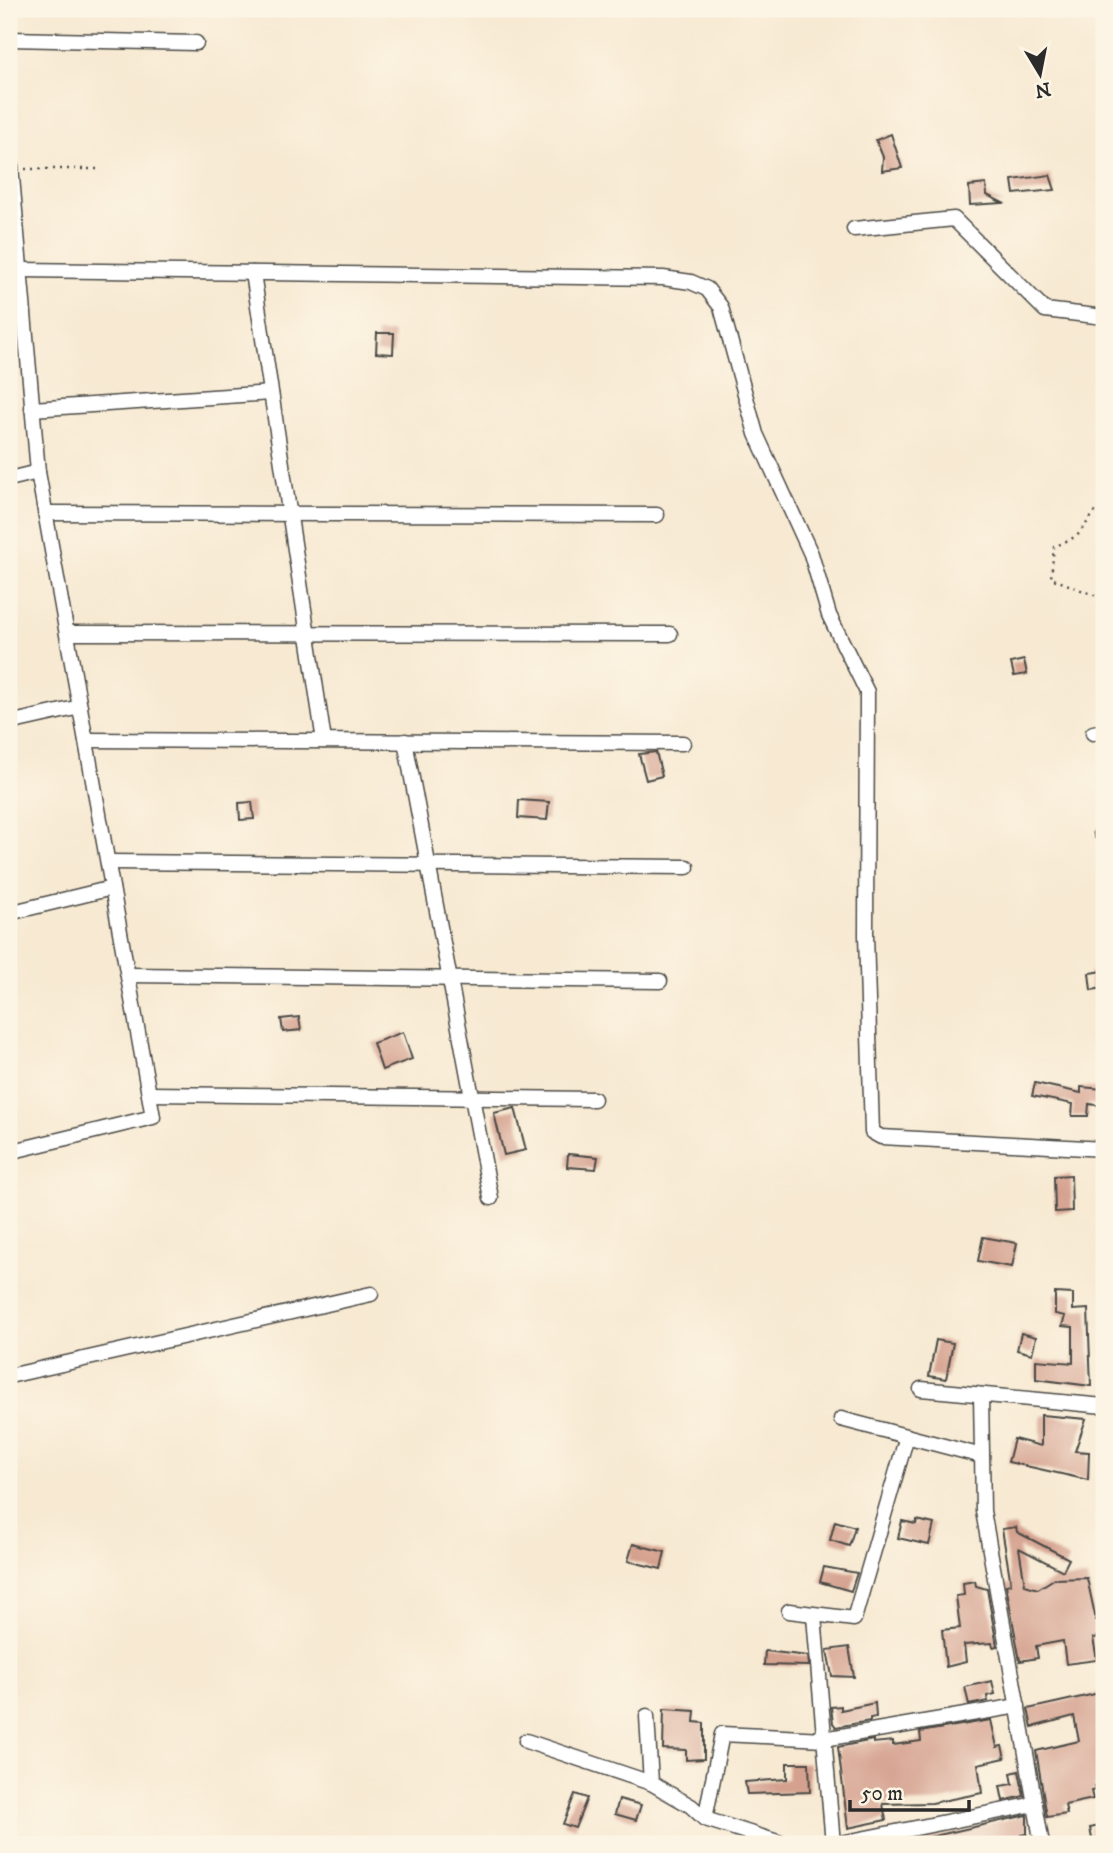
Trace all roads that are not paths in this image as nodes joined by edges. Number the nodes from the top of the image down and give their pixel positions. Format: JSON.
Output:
{"nodes":[{"id":1,"x":9,"y":39,"type":"edge"},
{"id":2,"x":196,"y":43,"type":"dead end"},
{"id":3,"x":9,"y":143,"type":"edge"},
{"id":4,"x":855,"y":229,"type":"dead end"},
{"id":5,"x":15,"y":266,"type":"edge"},
{"id":6,"x":253,"y":273,"type":"junction"},
{"id":7,"x":1104,"y":317,"type":"edge"},
{"id":8,"x":271,"y":393,"type":"junction"},
{"id":9,"x":32,"y":409,"type":"junction"},
{"id":10,"x":38,"y":472,"type":"junction"},
{"id":11,"x":9,"y":479,"type":"edge"},
{"id":12,"x":46,"y":513,"type":"junction"},
{"id":13,"x":289,"y":514,"type":"junction"},
{"id":14,"x":657,"y":515,"type":"dead end"},
{"id":15,"x":67,"y":633,"type":"junction"},
{"id":16,"x":308,"y":633,"type":"junction"},
{"id":17,"x":670,"y":635,"type":"dead end"},
{"id":18,"x":80,"y":706,"type":"junction"},
{"id":19,"x":9,"y":723,"type":"edge"},
{"id":20,"x":86,"y":740,"type":"junction"},
{"id":21,"x":324,"y":741,"type":"junction"},
{"id":22,"x":405,"y":741,"type":"junction"},
{"id":23,"x":683,"y":743,"type":"dead end"},
{"id":24,"x":107,"y":862,"type":"junction"},
{"id":25,"x":428,"y":864,"type":"junction"},
{"id":26,"x":687,"y":867,"type":"dead end"},
{"id":27,"x":112,"y":888,"type":"junction"},
{"id":28,"x":9,"y":913,"type":"edge"},
{"id":29,"x":128,"y":975,"type":"junction"},
{"id":30,"x":450,"y":979,"type":"junction"},
{"id":31,"x":660,"y":981,"type":"dead end"},
{"id":32,"x":149,"y":1094,"type":"junction"},
{"id":33,"x":472,"y":1098,"type":"junction"},
{"id":34,"x":594,"y":1099,"type":"dead end"},
{"id":35,"x":1104,"y":1149,"type":"edge"},
{"id":36,"x":9,"y":1152,"type":"edge"},
{"id":37,"x":491,"y":1198,"type":"dead end"},
{"id":38,"x":371,"y":1294,"type":"dead end"},
{"id":39,"x":9,"y":1376,"type":"edge"},
{"id":40,"x":921,"y":1389,"type":"dead end"},
{"id":41,"x":981,"y":1395,"type":"junction"},
{"id":42,"x":1104,"y":1406,"type":"edge"},
{"id":43,"x":842,"y":1419,"type":"dead end"},
{"id":44,"x":907,"y":1436,"type":"junction"},
{"id":45,"x":982,"y":1456,"type":"junction"},
{"id":46,"x":789,"y":1611,"type":"dead end"},
{"id":47,"x":814,"y":1616,"type":"junction"},
{"id":48,"x":1018,"y":1706,"type":"junction"},
{"id":49,"x":647,"y":1716,"type":"dead end"},
{"id":50,"x":824,"y":1738,"type":"junction"},
{"id":51,"x":526,"y":1741,"type":"dead end"},
{"id":52,"x":651,"y":1783,"type":"junction"},
{"id":53,"x":1035,"y":1804,"type":"junction"},
{"id":54,"x":705,"y":1819,"type":"junction"},
{"id":55,"x":784,"y":1844,"type":"edge"},
{"id":56,"x":834,"y":1844,"type":"edge"},
{"id":57,"x":1042,"y":1844,"type":"edge"}],
"edges":[{"from":1,"to":2,"type":"street"},
{"from":3,"to":5,"type":"street"},
{"from":4,"to":7,"type":"street"},
{"from":5,"to":6,"type":"street"},
{"from":5,"to":9,"type":"street"},
{"from":6,"to":8,"type":"street"},
{"from":6,"to":35,"type":"street"},
{"from":8,"to":9,"type":"street"},
{"from":8,"to":13,"type":"street"},
{"from":9,"to":10,"type":"street"},
{"from":10,"to":11,"type":"street"},
{"from":10,"to":12,"type":"street"},
{"from":12,"to":13,"type":"street"},
{"from":12,"to":15,"type":"street"},
{"from":13,"to":14,"type":"street"},
{"from":13,"to":16,"type":"street"},
{"from":15,"to":16,"type":"street"},
{"from":15,"to":18,"type":"street"},
{"from":16,"to":17,"type":"street"},
{"from":16,"to":21,"type":"street"},
{"from":18,"to":19,"type":"street"},
{"from":18,"to":20,"type":"street"},
{"from":20,"to":21,"type":"street"},
{"from":20,"to":24,"type":"street"},
{"from":21,"to":22,"type":"street"},
{"from":22,"to":23,"type":"street"},
{"from":22,"to":25,"type":"street"},
{"from":24,"to":25,"type":"street"},
{"from":24,"to":27,"type":"street"},
{"from":25,"to":26,"type":"street"},
{"from":25,"to":30,"type":"street"},
{"from":27,"to":28,"type":"street"},
{"from":27,"to":29,"type":"street"},
{"from":29,"to":30,"type":"street"},
{"from":29,"to":32,"type":"street"},
{"from":30,"to":31,"type":"street"},
{"from":30,"to":33,"type":"street"},
{"from":32,"to":33,"type":"street"},
{"from":32,"to":36,"type":"street"},
{"from":33,"to":34,"type":"street"},
{"from":33,"to":37,"type":"street"},
{"from":38,"to":39,"type":"street"},
{"from":40,"to":41,"type":"street"},
{"from":41,"to":42,"type":"street"},
{"from":41,"to":45,"type":"street"},
{"from":43,"to":44,"type":"street"},
{"from":44,"to":45,"type":"street"},
{"from":44,"to":47,"type":"street"},
{"from":45,"to":48,"type":"street"},
{"from":46,"to":47,"type":"street"},
{"from":47,"to":50,"type":"street"},
{"from":48,"to":50,"type":"street"},
{"from":48,"to":53,"type":"street"},
{"from":49,"to":52,"type":"street"},
{"from":50,"to":54,"type":"street"},
{"from":50,"to":56,"type":"street"},
{"from":51,"to":52,"type":"street"},
{"from":52,"to":54,"type":"street"},
{"from":53,"to":56,"type":"street"},
{"from":53,"to":57,"type":"street"},
{"from":54,"to":55,"type":"street"}]}
